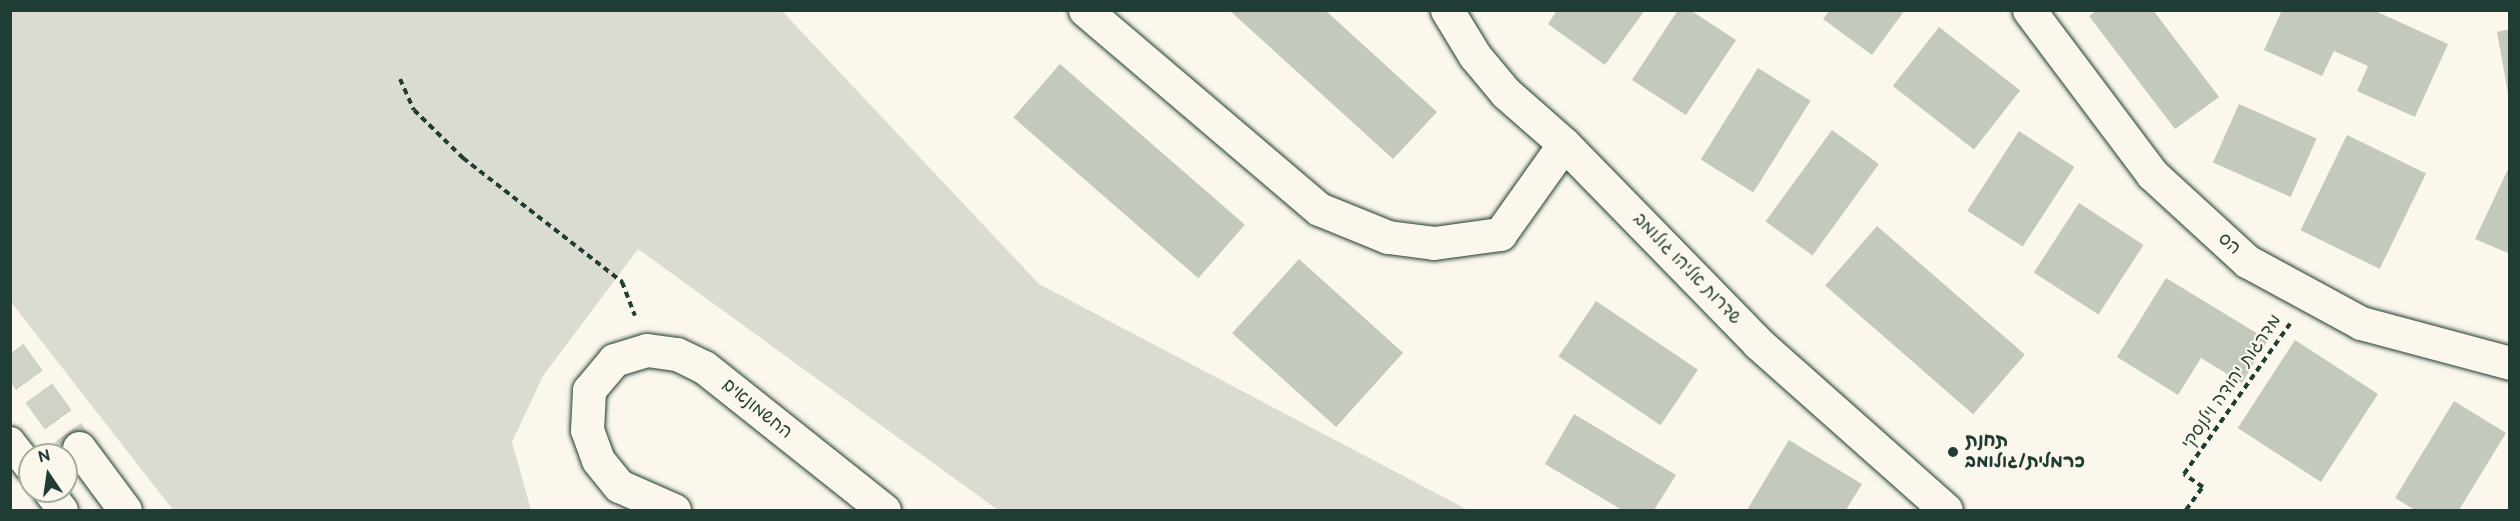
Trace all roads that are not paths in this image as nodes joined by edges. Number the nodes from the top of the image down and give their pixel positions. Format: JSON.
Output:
{"nodes":[{"id":1,"x":1085,"y":10,"type":"edge"},
{"id":2,"x":1447,"y":10,"type":"edge"},
{"id":3,"x":2029,"y":10,"type":"edge"},
{"id":4,"x":1564,"y":144,"type":"junction"},
{"id":5,"x":2510,"y":363,"type":"edge"},
{"id":6,"x":79,"y":448,"type":"tunnel mouth"},
{"id":7,"x":125,"y":510,"type":"edge"},
{"id":8,"x":674,"y":510,"type":"edge"},
{"id":9,"x":884,"y":510,"type":"edge"},
{"id":10,"x":1946,"y":510,"type":"edge"}],
"edges":[{"from":1,"to":4,"type":"street"},
{"from":2,"to":4,"type":"street","name":"שדרות אליהו גולומב"},
{"from":3,"to":5,"type":"street","name":"הס"},
{"from":4,"to":10,"type":"street","name":"שדרות אליהו גולומב"},
{"from":6,"to":7,"type":"street"},
{"from":8,"to":9,"type":"street","name":"החשמונאים"}]}
